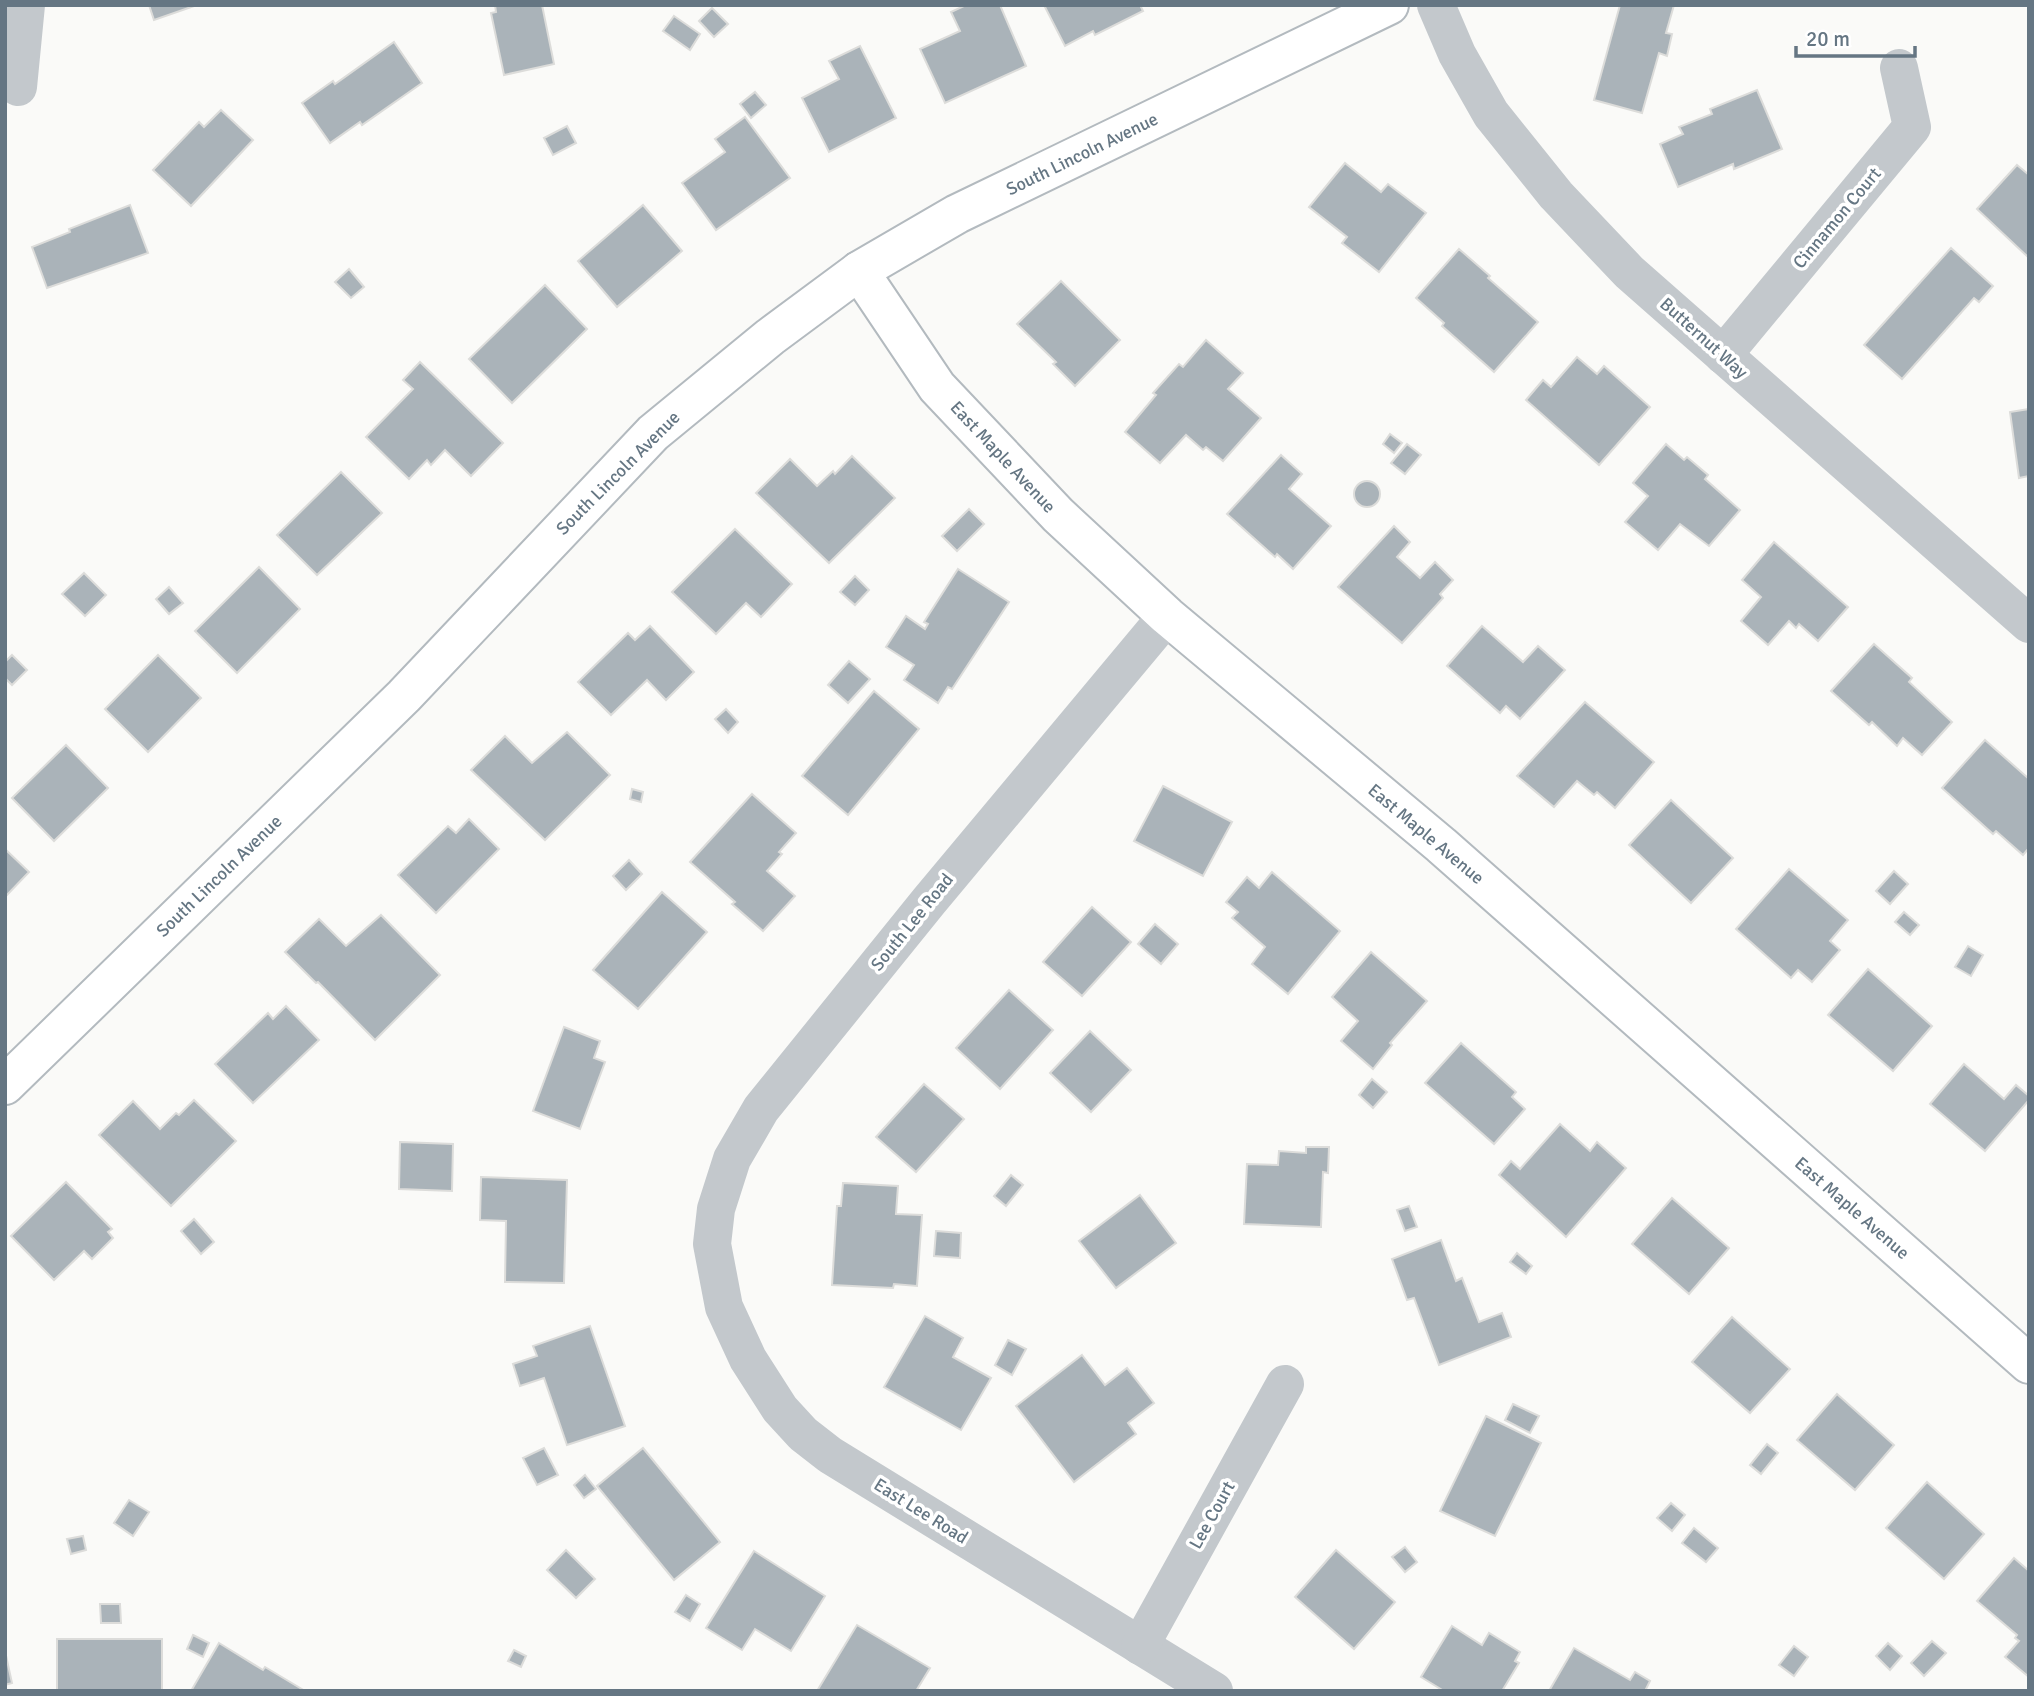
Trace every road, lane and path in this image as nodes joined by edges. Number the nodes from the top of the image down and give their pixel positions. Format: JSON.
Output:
{"nodes":[{"id":1,"x":26,"y":5,"type":"edge"},
{"id":2,"x":1389,"y":5,"type":"edge"},
{"id":3,"x":1436,"y":5,"type":"edge"},
{"id":4,"x":1899,"y":68,"type":"dead end"},
{"id":5,"x":18,"y":87,"type":"dead end"},
{"id":6,"x":859,"y":271,"type":"junction"},
{"id":7,"x":1723,"y":355,"type":"junction"},
{"id":8,"x":1167,"y":616,"type":"junction"},
{"id":9,"x":2029,"y":624,"type":"edge"},
{"id":10,"x":5,"y":1084,"type":"edge"},
{"id":11,"x":714,"y":1256,"type":"joint"},
{"id":12,"x":2029,"y":1364,"type":"edge"},
{"id":13,"x":1285,"y":1384,"type":"dead end"},
{"id":14,"x":1140,"y":1646,"type":"junction"},
{"id":15,"x":1214,"y":1691,"type":"edge"}],
"edges":[{"from":1,"to":5,"type":"street"},
{"from":2,"to":6,"type":"main road","name":"South Lincoln Avenue"},
{"from":3,"to":7,"type":"street","name":"Butternut Way"},
{"from":4,"to":7,"type":"street","name":"Cinnamon Court"},
{"from":6,"to":8,"type":"main road","name":"East Maple Avenue"},
{"from":6,"to":10,"type":"main road","name":"South Lincoln Avenue"},
{"from":7,"to":9,"type":"street","name":"Butternut Way"},
{"from":8,"to":11,"type":"street","name":"South Lee Road"},
{"from":8,"to":12,"type":"main road","name":"East Maple Avenue"},
{"from":11,"to":14,"type":"street","name":"East Lee Road"},
{"from":13,"to":14,"type":"street","name":"Lee Court"},
{"from":14,"to":15,"type":"street","name":"East Lee Road"}]}
